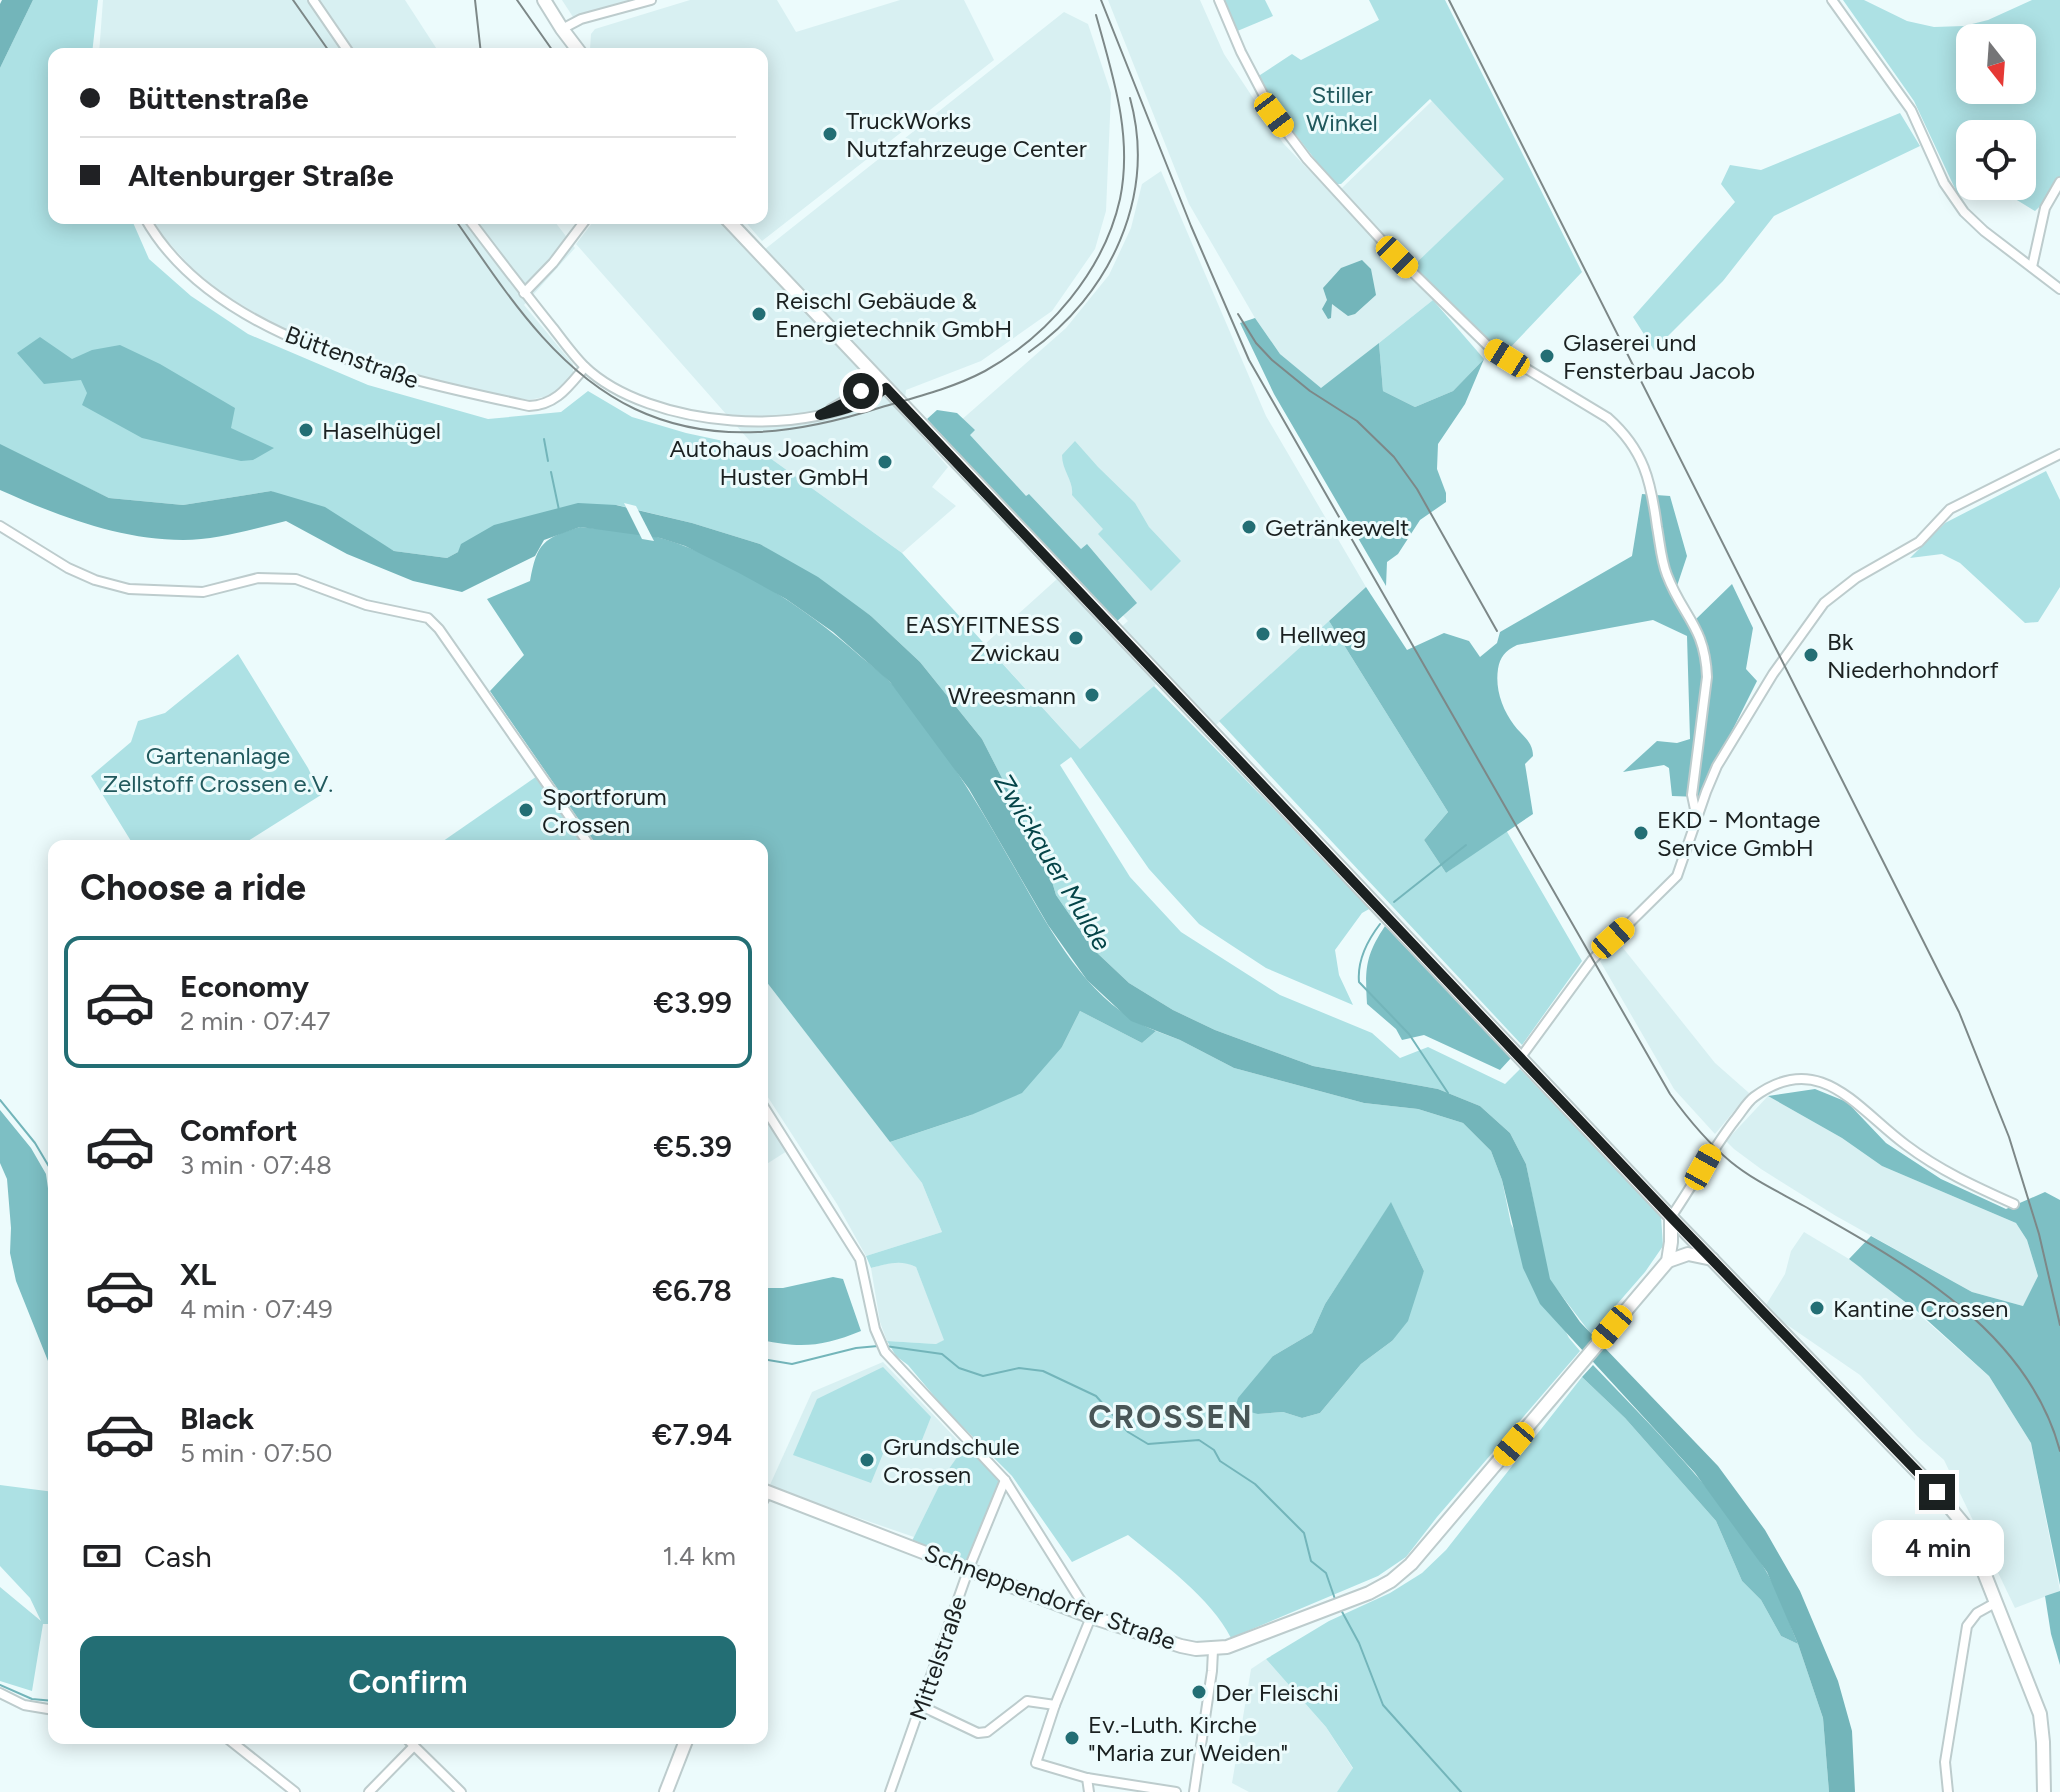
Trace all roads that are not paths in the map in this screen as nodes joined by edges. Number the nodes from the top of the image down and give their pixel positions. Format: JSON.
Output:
{"nodes":[{"id":1,"x":544,"y":0,"type":"edge"},
{"id":2,"x":651,"y":0,"type":"edge"},
{"id":3,"x":1219,"y":0,"type":"edge"},
{"id":4,"x":1832,"y":0,"type":"edge"},
{"id":5,"x":315,"y":1,"type":"edge"},
{"id":6,"x":562,"y":29,"type":"junction"},
{"id":7,"x":346,"y":48,"type":"edge"},
{"id":8,"x":576,"y":48,"type":"edge"},
{"id":9,"x":2060,"y":182,"type":"edge"},
{"id":10,"x":148,"y":224,"type":"edge"},
{"id":11,"x":472,"y":224,"type":"edge"},
{"id":12,"x":582,"y":224,"type":"edge"},
{"id":13,"x":732,"y":224,"type":"edge"},
{"id":14,"x":2032,"y":267,"type":"junction"},
{"id":15,"x":2060,"y":289,"type":"edge"},
{"id":16,"x":524,"y":293,"type":"junction"},
{"id":17,"x":585,"y":367,"type":"junction"},
{"id":18,"x":873,"y":374,"type":"junction"},
{"id":19,"x":886,"y":388,"type":"junction"},
{"id":20,"x":820,"y":415,"type":"junction"},
{"id":21,"x":2060,"y":454,"type":"edge"},
{"id":22,"x":0,"y":526,"type":"edge"},
{"id":23,"x":1697,"y":819,"type":"junction"},
{"id":24,"x":586,"y":840,"type":"edge"},
{"id":25,"x":1521,"y":1057,"type":"junction"},
{"id":26,"x":768,"y":1113,"type":"edge"},
{"id":27,"x":2014,"y":1204,"type":"dead end"},
{"id":28,"x":1671,"y":1217,"type":"junction"},
{"id":29,"x":1712,"y":1259,"type":"junction"},
{"id":30,"x":1668,"y":1261,"type":"junction"},
{"id":31,"x":1005,"y":1480,"type":"junction"},
{"id":32,"x":768,"y":1495,"type":"edge"},
{"id":33,"x":969,"y":1568,"type":"junction"},
{"id":34,"x":1995,"y":1603,"type":"junction"},
{"id":35,"x":1091,"y":1617,"type":"junction"},
{"id":36,"x":1213,"y":1650,"type":"junction"},
{"id":37,"x":0,"y":1693,"type":"edge"},
{"id":38,"x":4,"y":1700,"type":"edge"},
{"id":39,"x":1055,"y":1705,"type":"junction"},
{"id":40,"x":921,"y":1706,"type":"junction"},
{"id":41,"x":48,"y":1709,"type":"edge"},
{"id":42,"x":235,"y":1744,"type":"edge"},
{"id":43,"x":685,"y":1744,"type":"edge"},
{"id":44,"x":414,"y":1746,"type":"joint"},
{"id":45,"x":1087,"y":1778,"type":"junction"},
{"id":46,"x":295,"y":1792,"type":"edge"},
{"id":47,"x":369,"y":1792,"type":"edge"},
{"id":48,"x":461,"y":1792,"type":"edge"},
{"id":49,"x":666,"y":1792,"type":"edge"},
{"id":50,"x":890,"y":1792,"type":"edge"},
{"id":51,"x":1089,"y":1792,"type":"edge"},
{"id":52,"x":1176,"y":1792,"type":"edge"},
{"id":53,"x":1194,"y":1792,"type":"edge"},
{"id":54,"x":1948,"y":1792,"type":"edge"},
{"id":55,"x":2044,"y":1792,"type":"edge"}],
"edges":[{"from":1,"to":6,"type":"street"},
{"from":2,"to":6,"type":"street"},
{"from":3,"to":23,"type":"street"},
{"from":4,"to":14,"type":"street"},
{"from":5,"to":7,"type":"street"},
{"from":6,"to":8,"type":"street"},
{"from":9,"to":14,"type":"street"},
{"from":10,"to":17,"type":"street","name":"Büttenstraße"},
{"from":11,"to":16,"type":"street"},
{"from":12,"to":16,"type":"street"},
{"from":13,"to":18,"type":"street"},
{"from":14,"to":15,"type":"street"},
{"from":16,"to":17,"type":"street"},
{"from":17,"to":20,"type":"street"},
{"from":18,"to":19,"type":"street"},
{"from":18,"to":20,"type":"street"},
{"from":19,"to":20,"type":"street"},
{"from":19,"to":25,"type":"street"},
{"from":21,"to":23,"type":"street"},
{"from":22,"to":24,"type":"street"},
{"from":23,"to":25,"type":"street"},
{"from":25,"to":28,"type":"street"},
{"from":26,"to":31,"type":"street"},
{"from":27,"to":28,"type":"street"},
{"from":28,"to":29,"type":"street"},
{"from":28,"to":30,"type":"street"},
{"from":29,"to":30,"type":"street"},
{"from":29,"to":34,"type":"street"},
{"from":30,"to":36,"type":"street","name":"Schneppendorfer Straße"},
{"from":31,"to":33,"type":"street","name":"Mittelstraße"},
{"from":31,"to":35,"type":"street"},
{"from":32,"to":33,"type":"street","name":"Schneppendorfer Straße"},
{"from":33,"to":35,"type":"street","name":"Schneppendorfer Straße"},
{"from":33,"to":40,"type":"street","name":"Mittelstraße"},
{"from":34,"to":54,"type":"street"},
{"from":34,"to":55,"type":"street"},
{"from":35,"to":36,"type":"street","name":"Schneppendorfer Straße"},
{"from":35,"to":39,"type":"street"},
{"from":36,"to":53,"type":"street"},
{"from":37,"to":38,"type":"street"},
{"from":38,"to":41,"type":"street"},
{"from":39,"to":40,"type":"street"},
{"from":39,"to":45,"type":"street"},
{"from":40,"to":50,"type":"street","name":"Mittelstraße"},
{"from":42,"to":46,"type":"street"},
{"from":43,"to":49,"type":"street"},
{"from":44,"to":47,"type":"street"},
{"from":44,"to":48,"type":"street"},
{"from":45,"to":51,"type":"street"},
{"from":45,"to":52,"type":"street"}]}
